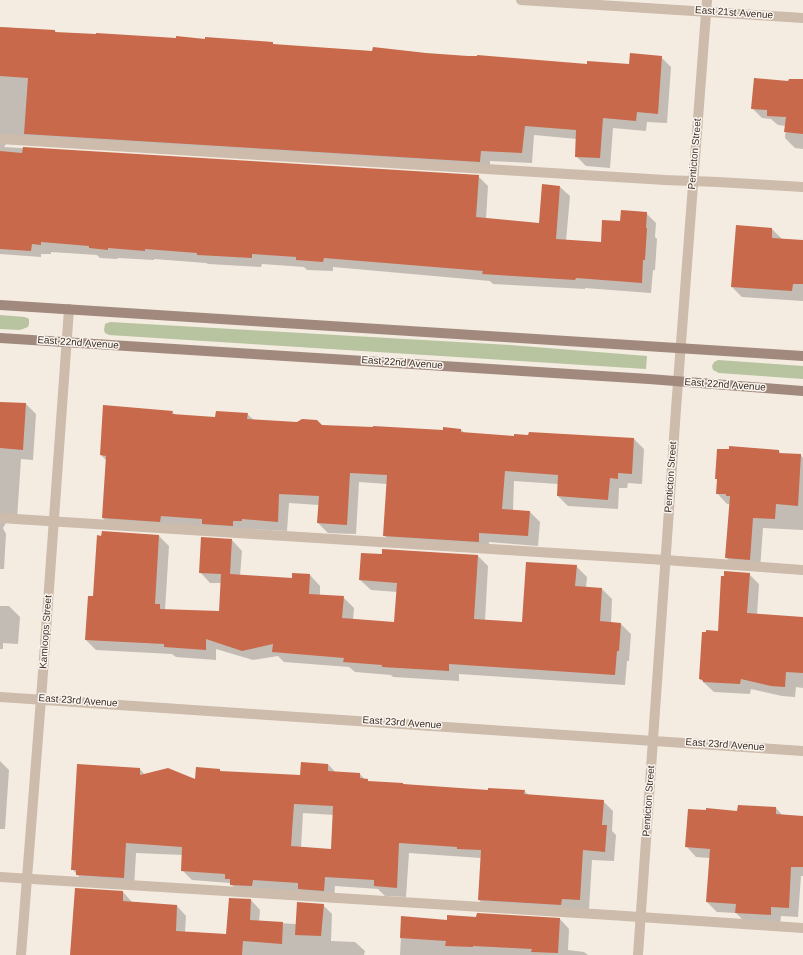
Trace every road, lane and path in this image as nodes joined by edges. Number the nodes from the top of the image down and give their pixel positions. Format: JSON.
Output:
{"nodes":[{"id":1,"x":521,"y":0,"type":"edge"},
{"id":2,"x":707,"y":0,"type":"edge"},
{"id":3,"x":706,"y":11,"type":"junction"},
{"id":4,"x":803,"y":18,"type":"edge"},
{"id":5,"x":0,"y":139,"type":"edge"},
{"id":6,"x":693,"y":181,"type":"junction"},
{"id":7,"x":803,"y":187,"type":"edge"},
{"id":8,"x":0,"y":305,"type":"edge"},
{"id":9,"x":69,"y":309,"type":"junction"},
{"id":10,"x":0,"y":338,"type":"edge"},
{"id":11,"x":67,"y":342,"type":"junction"},
{"id":12,"x":680,"y":348,"type":"junction"},
{"id":13,"x":803,"y":356,"type":"edge"},
{"id":14,"x":678,"y":381,"type":"junction"},
{"id":15,"x":803,"y":391,"type":"edge"},
{"id":16,"x":0,"y":518,"type":"edge"},
{"id":17,"x":54,"y":522,"type":"junction"},
{"id":18,"x":665,"y":560,"type":"junction"},
{"id":19,"x":803,"y":570,"type":"edge"},
{"id":20,"x":0,"y":696,"type":"edge"},
{"id":21,"x":41,"y":698,"type":"junction"},
{"id":22,"x":653,"y":740,"type":"junction"},
{"id":23,"x":803,"y":751,"type":"edge"},
{"id":24,"x":0,"y":877,"type":"edge"},
{"id":25,"x":26,"y":879,"type":"junction"},
{"id":26,"x":642,"y":917,"type":"junction"},
{"id":27,"x":803,"y":928,"type":"edge"},
{"id":28,"x":21,"y":955,"type":"edge"},
{"id":29,"x":638,"y":955,"type":"edge"}],
"edges":[{"from":1,"to":3,"type":"street","name":"East 21st Avenue"},
{"from":2,"to":3,"type":"street","name":"Penticton Street"},
{"from":3,"to":4,"type":"street","name":"East 21st Avenue"},
{"from":3,"to":6,"type":"street","name":"Penticton Street"},
{"from":5,"to":6,"type":"street"},
{"from":6,"to":7,"type":"street"},
{"from":6,"to":12,"type":"street","name":"Penticton Street"},
{"from":8,"to":9,"type":"street"},
{"from":9,"to":11,"type":"street","name":"Kamloops Street"},
{"from":9,"to":12,"type":"street"},
{"from":10,"to":11,"type":"street","name":"East 22nd Avenue"},
{"from":11,"to":14,"type":"street","name":"East 22nd Avenue"},
{"from":11,"to":17,"type":"street","name":"Kamloops Street"},
{"from":12,"to":13,"type":"street"},
{"from":12,"to":14,"type":"street","name":"Penticton Street"},
{"from":14,"to":15,"type":"street","name":"East 22nd Avenue"},
{"from":14,"to":18,"type":"street","name":"Penticton Street"},
{"from":16,"to":17,"type":"street"},
{"from":17,"to":18,"type":"street"},
{"from":17,"to":21,"type":"street","name":"Kamloops Street"},
{"from":18,"to":19,"type":"street"},
{"from":18,"to":22,"type":"street","name":"Penticton Street"},
{"from":20,"to":21,"type":"street","name":"East 23rd Avenue"},
{"from":21,"to":22,"type":"street","name":"East 23rd Avenue"},
{"from":21,"to":25,"type":"street","name":"Kamloops Street"},
{"from":22,"to":23,"type":"street","name":"East 23rd Avenue"},
{"from":22,"to":26,"type":"street","name":"Penticton Street"},
{"from":24,"to":25,"type":"street"},
{"from":25,"to":26,"type":"street"},
{"from":25,"to":28,"type":"street","name":"Kamloops Street"},
{"from":26,"to":27,"type":"street"},
{"from":26,"to":29,"type":"street","name":"Penticton Street"}]}
